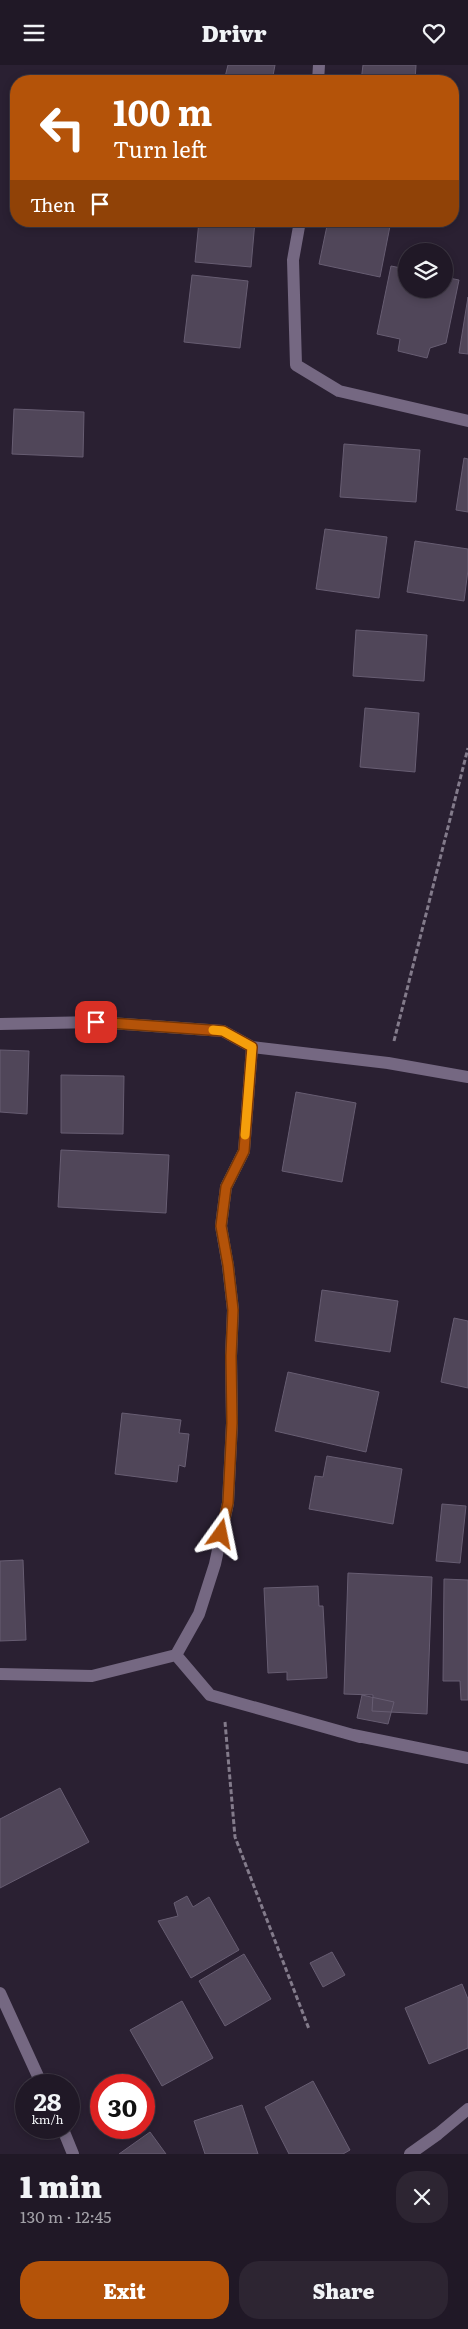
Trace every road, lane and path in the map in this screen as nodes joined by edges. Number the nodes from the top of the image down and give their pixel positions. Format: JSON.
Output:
{"nodes":[{"id":1,"x":299,"y":227,"type":"edge"},
{"id":2,"x":468,"y":421,"type":"edge"},
{"id":3,"x":468,"y":748,"type":"edge"},
{"id":4,"x":0,"y":1024,"type":"edge"},
{"id":5,"x":252,"y":1047,"type":"junction"},
{"id":6,"x":388,"y":1063,"type":"junction"},
{"id":7,"x":468,"y":1077,"type":"edge"},
{"id":8,"x":176,"y":1655,"type":"junction"},
{"id":9,"x":0,"y":1674,"type":"edge"},
{"id":10,"x":223,"y":1699,"type":"junction"},
{"id":11,"x":329,"y":1731,"type":"dead end"},
{"id":12,"x":360,"y":1737,"type":"junction"},
{"id":13,"x":468,"y":1758,"type":"edge"},
{"id":14,"x":0,"y":1993,"type":"edge"},
{"id":15,"x":4,"y":2011,"type":"edge"},
{"id":16,"x":309,"y":2029,"type":"dead end"},
{"id":17,"x":36,"y":2074,"type":"edge"},
{"id":18,"x":468,"y":2109,"type":"edge"},
{"id":19,"x":67,"y":2139,"type":"edge"},
{"id":20,"x":73,"y":2154,"type":"edge"},
{"id":21,"x":410,"y":2154,"type":"edge"}],
"edges":[{"from":1,"to":2,"type":"street"},
{"from":3,"to":6,"type":"path"},
{"from":4,"to":5,"type":"street"},
{"from":5,"to":6,"type":"street"},
{"from":5,"to":8,"type":"street"},
{"from":6,"to":7,"type":"street"},
{"from":8,"to":9,"type":"street"},
{"from":8,"to":10,"type":"street"},
{"from":10,"to":12,"type":"street"},
{"from":10,"to":16,"type":"path"},
{"from":11,"to":12,"type":"street"},
{"from":12,"to":13,"type":"street"},
{"from":14,"to":15,"type":"street"},
{"from":15,"to":17,"type":"street"},
{"from":18,"to":21,"type":"street"},
{"from":19,"to":20,"type":"street"}]}
